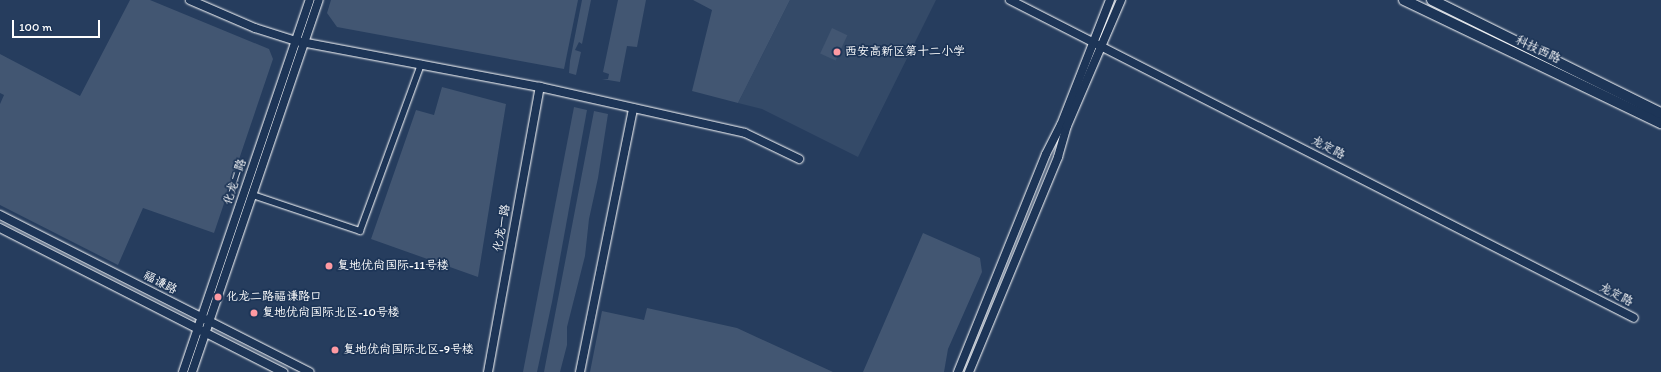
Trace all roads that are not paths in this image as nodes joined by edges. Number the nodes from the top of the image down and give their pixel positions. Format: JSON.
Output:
{"nodes":[{"id":1,"x":190,"y":0,"type":"edge"},
{"id":2,"x":310,"y":0,"type":"edge"},
{"id":3,"x":319,"y":0,"type":"edge"},
{"id":4,"x":1010,"y":0,"type":"edge"},
{"id":5,"x":1110,"y":0,"type":"edge"},
{"id":6,"x":1121,"y":0,"type":"edge"},
{"id":7,"x":1404,"y":0,"type":"edge"},
{"id":8,"x":1437,"y":1,"type":"edge"},
{"id":9,"x":1426,"y":11,"type":"junction"},
{"id":10,"x":1436,"y":16,"type":"junction"},
{"id":11,"x":296,"y":41,"type":"junction"},
{"id":12,"x":305,"y":43,"type":"junction"},
{"id":13,"x":1098,"y":44,"type":"junction"},
{"id":14,"x":421,"y":64,"type":"junction"},
{"id":15,"x":540,"y":88,"type":"junction"},
{"id":16,"x":634,"y":108,"type":"junction"},
{"id":17,"x":1661,"y":113,"type":"edge"},
{"id":18,"x":1661,"y":123,"type":"edge"},
{"id":19,"x":799,"y":159,"type":"dead end"},
{"id":20,"x":253,"y":195,"type":"junction"},
{"id":21,"x":0,"y":215,"type":"edge"},
{"id":22,"x":0,"y":228,"type":"edge"},
{"id":23,"x":202,"y":317,"type":"junction"},
{"id":24,"x":1634,"y":318,"type":"dead end"},
{"id":25,"x":209,"y":321,"type":"junction"},
{"id":26,"x":198,"y":329,"type":"junction"},
{"id":27,"x":206,"y":333,"type":"junction"},
{"id":28,"x":183,"y":372,"type":"edge"},
{"id":29,"x":192,"y":372,"type":"edge"},
{"id":30,"x":283,"y":372,"type":"edge"},
{"id":31,"x":309,"y":372,"type":"edge"},
{"id":32,"x":488,"y":372,"type":"edge"},
{"id":33,"x":580,"y":372,"type":"edge"},
{"id":34,"x":958,"y":372,"type":"edge"},
{"id":35,"x":969,"y":372,"type":"edge"}],
"edges":[{"from":1,"to":11,"type":"street"},
{"from":2,"to":11,"type":"street","name":"化龙二路"},
{"from":3,"to":12,"type":"street","name":"化龙二路"},
{"from":4,"to":13,"type":"street","name":"龙定路"},
{"from":5,"to":13,"type":"street"},
{"from":6,"to":13,"type":"street"},
{"from":7,"to":9,"type":"main road","name":"科技西路"},
{"from":8,"to":9,"type":"street"},
{"from":8,"to":10,"type":"street"},
{"from":8,"to":17,"type":"main road","name":"科技西路"},
{"from":9,"to":10,"type":"main road","name":"科技西路"},
{"from":10,"to":18,"type":"main road","name":"科技西路"},
{"from":11,"to":12,"type":"street"},
{"from":11,"to":23,"type":"street","name":"化龙二路"},
{"from":12,"to":14,"type":"street"},
{"from":12,"to":20,"type":"street","name":"化龙二路"},
{"from":13,"to":24,"type":"street","name":"龙定路"},
{"from":13,"to":34,"type":"street"},
{"from":13,"to":35,"type":"street"},
{"from":14,"to":15,"type":"street"},
{"from":14,"to":20,"type":"street"},
{"from":15,"to":16,"type":"street"},
{"from":15,"to":32,"type":"street","name":"化龙一路"},
{"from":16,"to":19,"type":"street"},
{"from":16,"to":33,"type":"street"},
{"from":20,"to":25,"type":"street","name":"化龙二路"},
{"from":21,"to":23,"type":"street","name":"福谦路"},
{"from":22,"to":26,"type":"street","name":"福谦路"},
{"from":23,"to":25,"type":"street","name":"福谦路"},
{"from":23,"to":26,"type":"street","name":"化龙二路"},
{"from":25,"to":27,"type":"street","name":"化龙二路"},
{"from":25,"to":31,"type":"street","name":"福谦路"},
{"from":26,"to":27,"type":"street","name":"福谦路"},
{"from":26,"to":28,"type":"street","name":"化龙二路"},
{"from":27,"to":29,"type":"street","name":"化龙二路"},
{"from":27,"to":30,"type":"street","name":"福谦路"}]}
